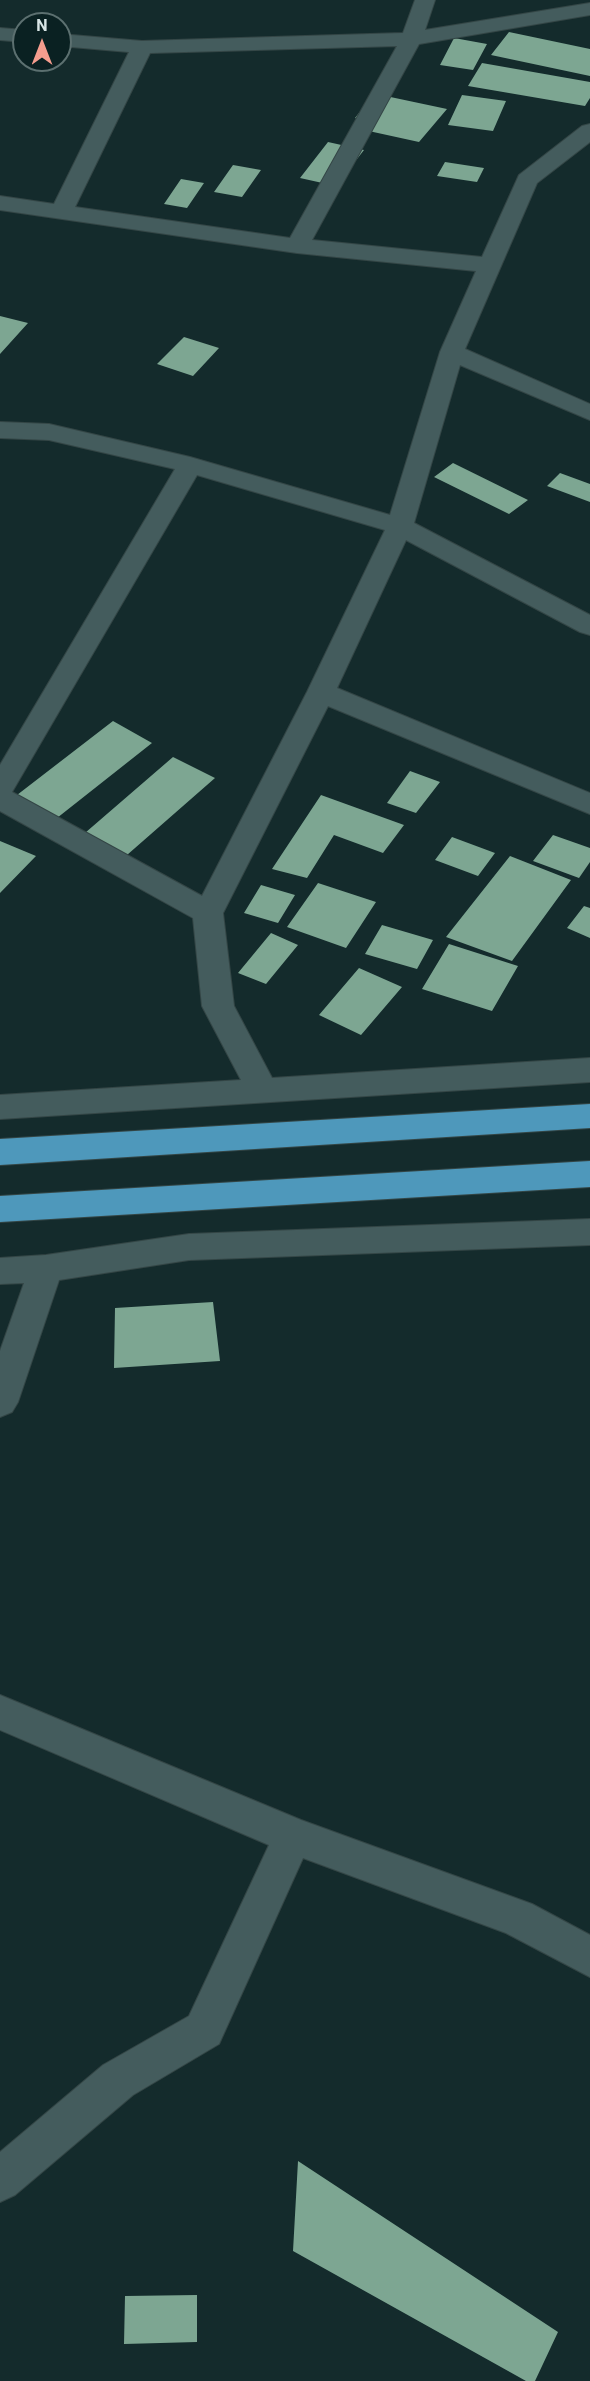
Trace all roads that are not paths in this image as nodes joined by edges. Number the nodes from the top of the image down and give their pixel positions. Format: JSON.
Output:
{"nodes":[{"id":1,"x":424,"y":0,"type":"edge"},
{"id":2,"x":590,"y":9,"type":"edge"},
{"id":3,"x":411,"y":39,"type":"junction"},
{"id":4,"x":72,"y":41,"type":"edge"},
{"id":5,"x":142,"y":48,"type":"junction"},
{"id":6,"x":590,"y":131,"type":"edge"},
{"id":7,"x":0,"y":203,"type":"edge"},
{"id":8,"x":62,"y":211,"type":"junction"},
{"id":9,"x":297,"y":246,"type":"junction"},
{"id":10,"x":490,"y":265,"type":"junction"},
{"id":11,"x":452,"y":352,"type":"junction"},
{"id":12,"x":590,"y":413,"type":"edge"},
{"id":13,"x":0,"y":430,"type":"edge"},
{"id":14,"x":190,"y":465,"type":"junction"},
{"id":15,"x":400,"y":526,"type":"junction"},
{"id":16,"x":590,"y":626,"type":"edge"},
{"id":17,"x":321,"y":692,"type":"junction"},
{"id":18,"x":0,"y":789,"type":"edge"},
{"id":19,"x":0,"y":798,"type":"edge"},
{"id":20,"x":590,"y":804,"type":"edge"},
{"id":21,"x":208,"y":913,"type":"junction"},
{"id":22,"x":590,"y":1070,"type":"edge"},
{"id":23,"x":262,"y":1089,"type":"junction"},
{"id":24,"x":0,"y":1107,"type":"edge"},
{"id":25,"x":590,"y":1116,"type":"edge"},
{"id":26,"x":0,"y":1152,"type":"edge"},
{"id":27,"x":590,"y":1174,"type":"edge"},
{"id":28,"x":0,"y":1209,"type":"edge"},
{"id":29,"x":590,"y":1232,"type":"edge"},
{"id":30,"x":46,"y":1268,"type":"junction"},
{"id":31,"x":0,"y":1271,"type":"edge"},
{"id":32,"x":0,"y":1401,"type":"edge"},
{"id":33,"x":0,"y":1712,"type":"edge"},
{"id":34,"x":293,"y":1836,"type":"junction"},
{"id":35,"x":590,"y":1957,"type":"edge"},
{"id":36,"x":0,"y":2180,"type":"edge"}],
"edges":[{"from":1,"to":3,"type":"street"},
{"from":2,"to":3,"type":"street"},
{"from":3,"to":5,"type":"street"},
{"from":3,"to":9,"type":"street"},
{"from":4,"to":5,"type":"street"},
{"from":5,"to":8,"type":"street"},
{"from":6,"to":10,"type":"street"},
{"from":7,"to":8,"type":"street"},
{"from":8,"to":9,"type":"street"},
{"from":9,"to":10,"type":"street"},
{"from":10,"to":11,"type":"street"},
{"from":11,"to":12,"type":"street"},
{"from":11,"to":15,"type":"street"},
{"from":13,"to":14,"type":"street"},
{"from":14,"to":15,"type":"street"},
{"from":14,"to":18,"type":"street"},
{"from":15,"to":16,"type":"street"},
{"from":15,"to":17,"type":"street"},
{"from":17,"to":20,"type":"street"},
{"from":17,"to":21,"type":"street"},
{"from":19,"to":21,"type":"street"},
{"from":21,"to":23,"type":"street"},
{"from":22,"to":23,"type":"street"},
{"from":23,"to":24,"type":"street"},
{"from":25,"to":26,"type":"highway"},
{"from":27,"to":28,"type":"highway"},
{"from":29,"to":30,"type":"street"},
{"from":30,"to":31,"type":"street"},
{"from":30,"to":32,"type":"street"},
{"from":33,"to":34,"type":"street"},
{"from":34,"to":35,"type":"street"},
{"from":34,"to":36,"type":"street"}]}
